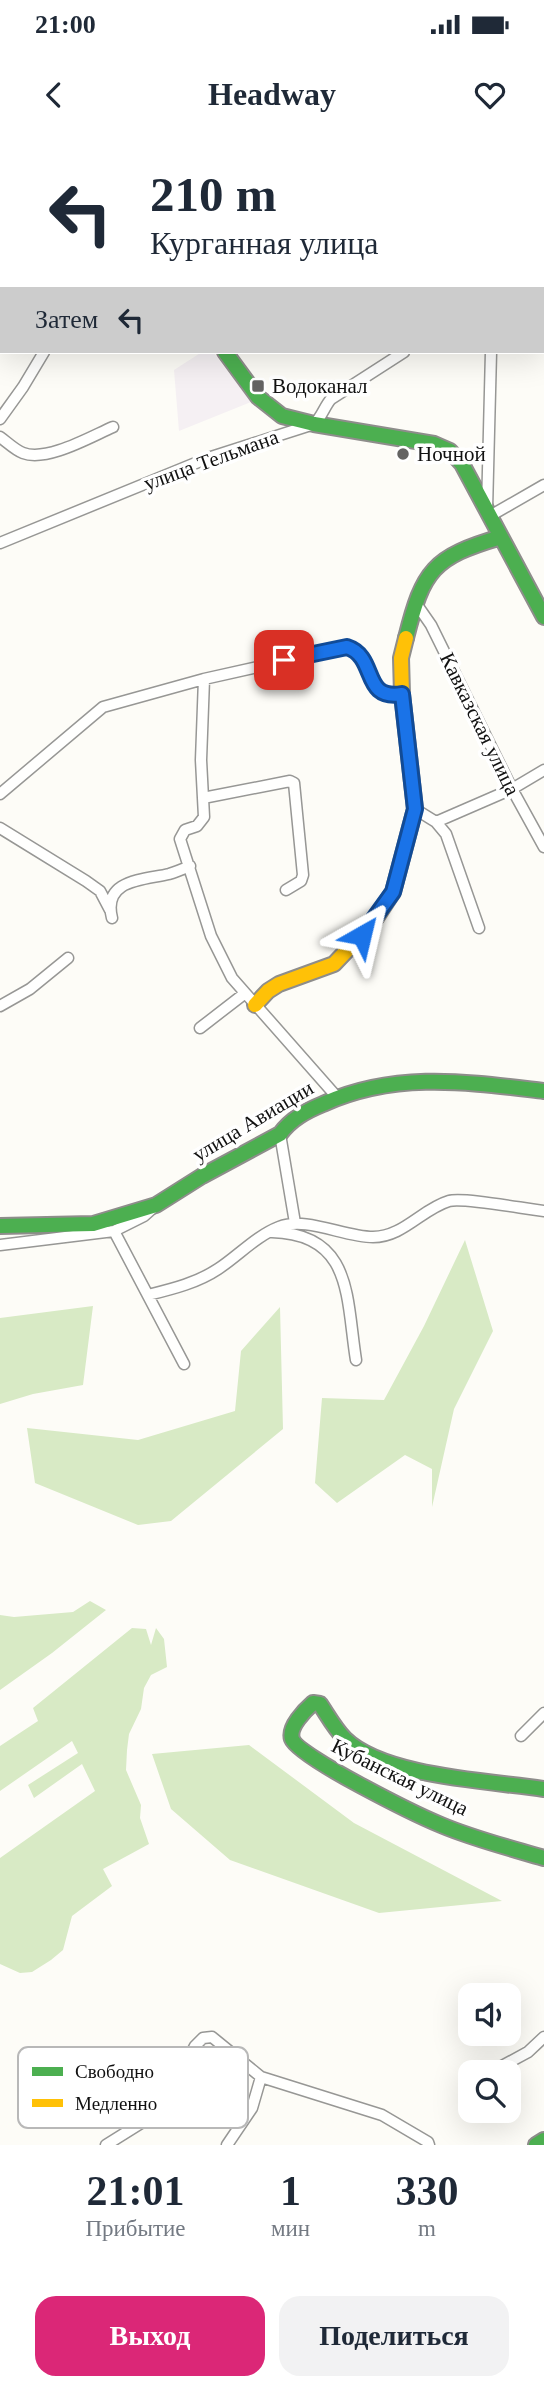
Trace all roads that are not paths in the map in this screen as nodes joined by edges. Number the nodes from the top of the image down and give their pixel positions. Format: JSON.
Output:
{"nodes":[{"id":1,"x":43,"y":354,"type":"edge"},
{"id":2,"x":226,"y":354,"type":"edge"},
{"id":3,"x":401,"y":354,"type":"edge"},
{"id":4,"x":491,"y":354,"type":"edge"},
{"id":5,"x":0,"y":419,"type":"edge"},
{"id":6,"x":314,"y":424,"type":"junction"},
{"id":7,"x":113,"y":427,"type":"dead end"},
{"id":8,"x":0,"y":437,"type":"edge"},
{"id":9,"x":544,"y":485,"type":"edge"},
{"id":10,"x":488,"y":513,"type":"junction"},
{"id":11,"x":501,"y":537,"type":"junction"},
{"id":12,"x":0,"y":542,"type":"edge"},
{"id":13,"x":415,"y":602,"type":"junction"},
{"id":14,"x":544,"y":617,"type":"edge"},
{"id":15,"x":204,"y":679,"type":"junction"},
{"id":16,"x":402,"y":694,"type":"junction"},
{"id":17,"x":544,"y":770,"type":"edge"},
{"id":18,"x":512,"y":789,"type":"junction"},
{"id":19,"x":0,"y":794,"type":"edge"},
{"id":20,"x":203,"y":798,"type":"junction"},
{"id":21,"x":415,"y":809,"type":"junction"},
{"id":22,"x":436,"y":822,"type":"junction"},
{"id":23,"x":0,"y":828,"type":"edge"},
{"id":24,"x":544,"y":846,"type":"edge"},
{"id":25,"x":190,"y":866,"type":"junction"},
{"id":26,"x":286,"y":891,"type":"dead end"},
{"id":27,"x":479,"y":929,"type":"dead end"},
{"id":28,"x":68,"y":958,"type":"dead end"},
{"id":29,"x":244,"y":994,"type":"junction"},
{"id":30,"x":255,"y":1005,"type":"junction"},
{"id":31,"x":0,"y":1006,"type":"edge"},
{"id":32,"x":200,"y":1028,"type":"dead end"},
{"id":33,"x":544,"y":1091,"type":"edge"},
{"id":34,"x":336,"y":1096,"type":"junction"},
{"id":35,"x":280,"y":1134,"type":"junction"},
{"id":36,"x":156,"y":1205,"type":"junction"},
{"id":37,"x":544,"y":1211,"type":"edge"},
{"id":38,"x":295,"y":1223,"type":"junction"},
{"id":39,"x":0,"y":1226,"type":"edge"},
{"id":40,"x":114,"y":1231,"type":"junction"},
{"id":41,"x":268,"y":1232,"type":"junction"},
{"id":42,"x":0,"y":1245,"type":"edge"},
{"id":43,"x":148,"y":1295,"type":"junction"},
{"id":44,"x":356,"y":1360,"type":"dead end"},
{"id":45,"x":184,"y":1364,"type":"dead end"},
{"id":46,"x":544,"y":1713,"type":"edge"},
{"id":47,"x":521,"y":1736,"type":"dead end"},
{"id":48,"x":544,"y":1789,"type":"edge"},
{"id":49,"x":544,"y":1858,"type":"edge"},
{"id":50,"x":544,"y":2037,"type":"edge"},
{"id":51,"x":194,"y":2047,"type":"edge"},
{"id":52,"x":224,"y":2047,"type":"edge"},
{"id":53,"x":513,"y":2060,"type":"edge"},
{"id":54,"x":248,"y":2066,"type":"edge"},
{"id":55,"x":261,"y":2077,"type":"junction"},
{"id":56,"x":248,"y":2114,"type":"edge"},
{"id":57,"x":132,"y":2128,"type":"edge"},
{"id":58,"x":238,"y":2128,"type":"edge"},
{"id":59,"x":544,"y":2140,"type":"edge"},
{"id":60,"x":106,"y":2145,"type":"edge"},
{"id":61,"x":227,"y":2145,"type":"edge"},
{"id":62,"x":429,"y":2145,"type":"edge"},
{"id":63,"x":536,"y":2145,"type":"edge"}],
"edges":[{"from":1,"to":5,"type":"street"},
{"from":2,"to":6,"type":"street"},
{"from":3,"to":6,"type":"street"},
{"from":4,"to":10,"type":"street"},
{"from":6,"to":10,"type":"street"},
{"from":6,"to":12,"type":"street","name":"улица Тельмана"},
{"from":7,"to":8,"type":"street"},
{"from":9,"to":10,"type":"street"},
{"from":10,"to":11,"type":"street"},
{"from":11,"to":13,"type":"street"},
{"from":11,"to":14,"type":"street"},
{"from":13,"to":16,"type":"street"},
{"from":13,"to":18,"type":"street","name":"Кавказская улица"},
{"from":15,"to":16,"type":"street"},
{"from":15,"to":19,"type":"street"},
{"from":15,"to":20,"type":"street"},
{"from":16,"to":21,"type":"street"},
{"from":17,"to":18,"type":"street"},
{"from":18,"to":22,"type":"street"},
{"from":18,"to":24,"type":"street","name":"Кавказская улица"},
{"from":20,"to":25,"type":"street"},
{"from":20,"to":26,"type":"street"},
{"from":21,"to":22,"type":"street"},
{"from":21,"to":30,"type":"street"},
{"from":22,"to":27,"type":"street"},
{"from":23,"to":25,"type":"street"},
{"from":25,"to":29,"type":"street"},
{"from":28,"to":31,"type":"street"},
{"from":29,"to":30,"type":"street"},
{"from":29,"to":32,"type":"street"},
{"from":30,"to":34,"type":"street"},
{"from":33,"to":34,"type":"street","name":"улица Авиации"},
{"from":34,"to":35,"type":"street","name":"улица Авиации"},
{"from":35,"to":36,"type":"street","name":"улица Авиации"},
{"from":35,"to":38,"type":"street"},
{"from":36,"to":39,"type":"street","name":"улица Авиации"},
{"from":36,"to":40,"type":"street","name":"улица Авиации"},
{"from":37,"to":38,"type":"street"},
{"from":38,"to":41,"type":"street"},
{"from":40,"to":42,"type":"street","name":"улица Авиации"},
{"from":40,"to":43,"type":"street"},
{"from":41,"to":43,"type":"street"},
{"from":41,"to":44,"type":"street"},
{"from":43,"to":45,"type":"street"},
{"from":46,"to":47,"type":"street"},
{"from":48,"to":49,"type":"street","name":"Кубанская улица"},
{"from":50,"to":53,"type":"street"},
{"from":51,"to":52,"type":"street"},
{"from":54,"to":55,"type":"street"},
{"from":55,"to":56,"type":"street"},
{"from":55,"to":62,"type":"street"},
{"from":57,"to":60,"type":"street"},
{"from":58,"to":61,"type":"street"},
{"from":59,"to":63,"type":"street"}]}
